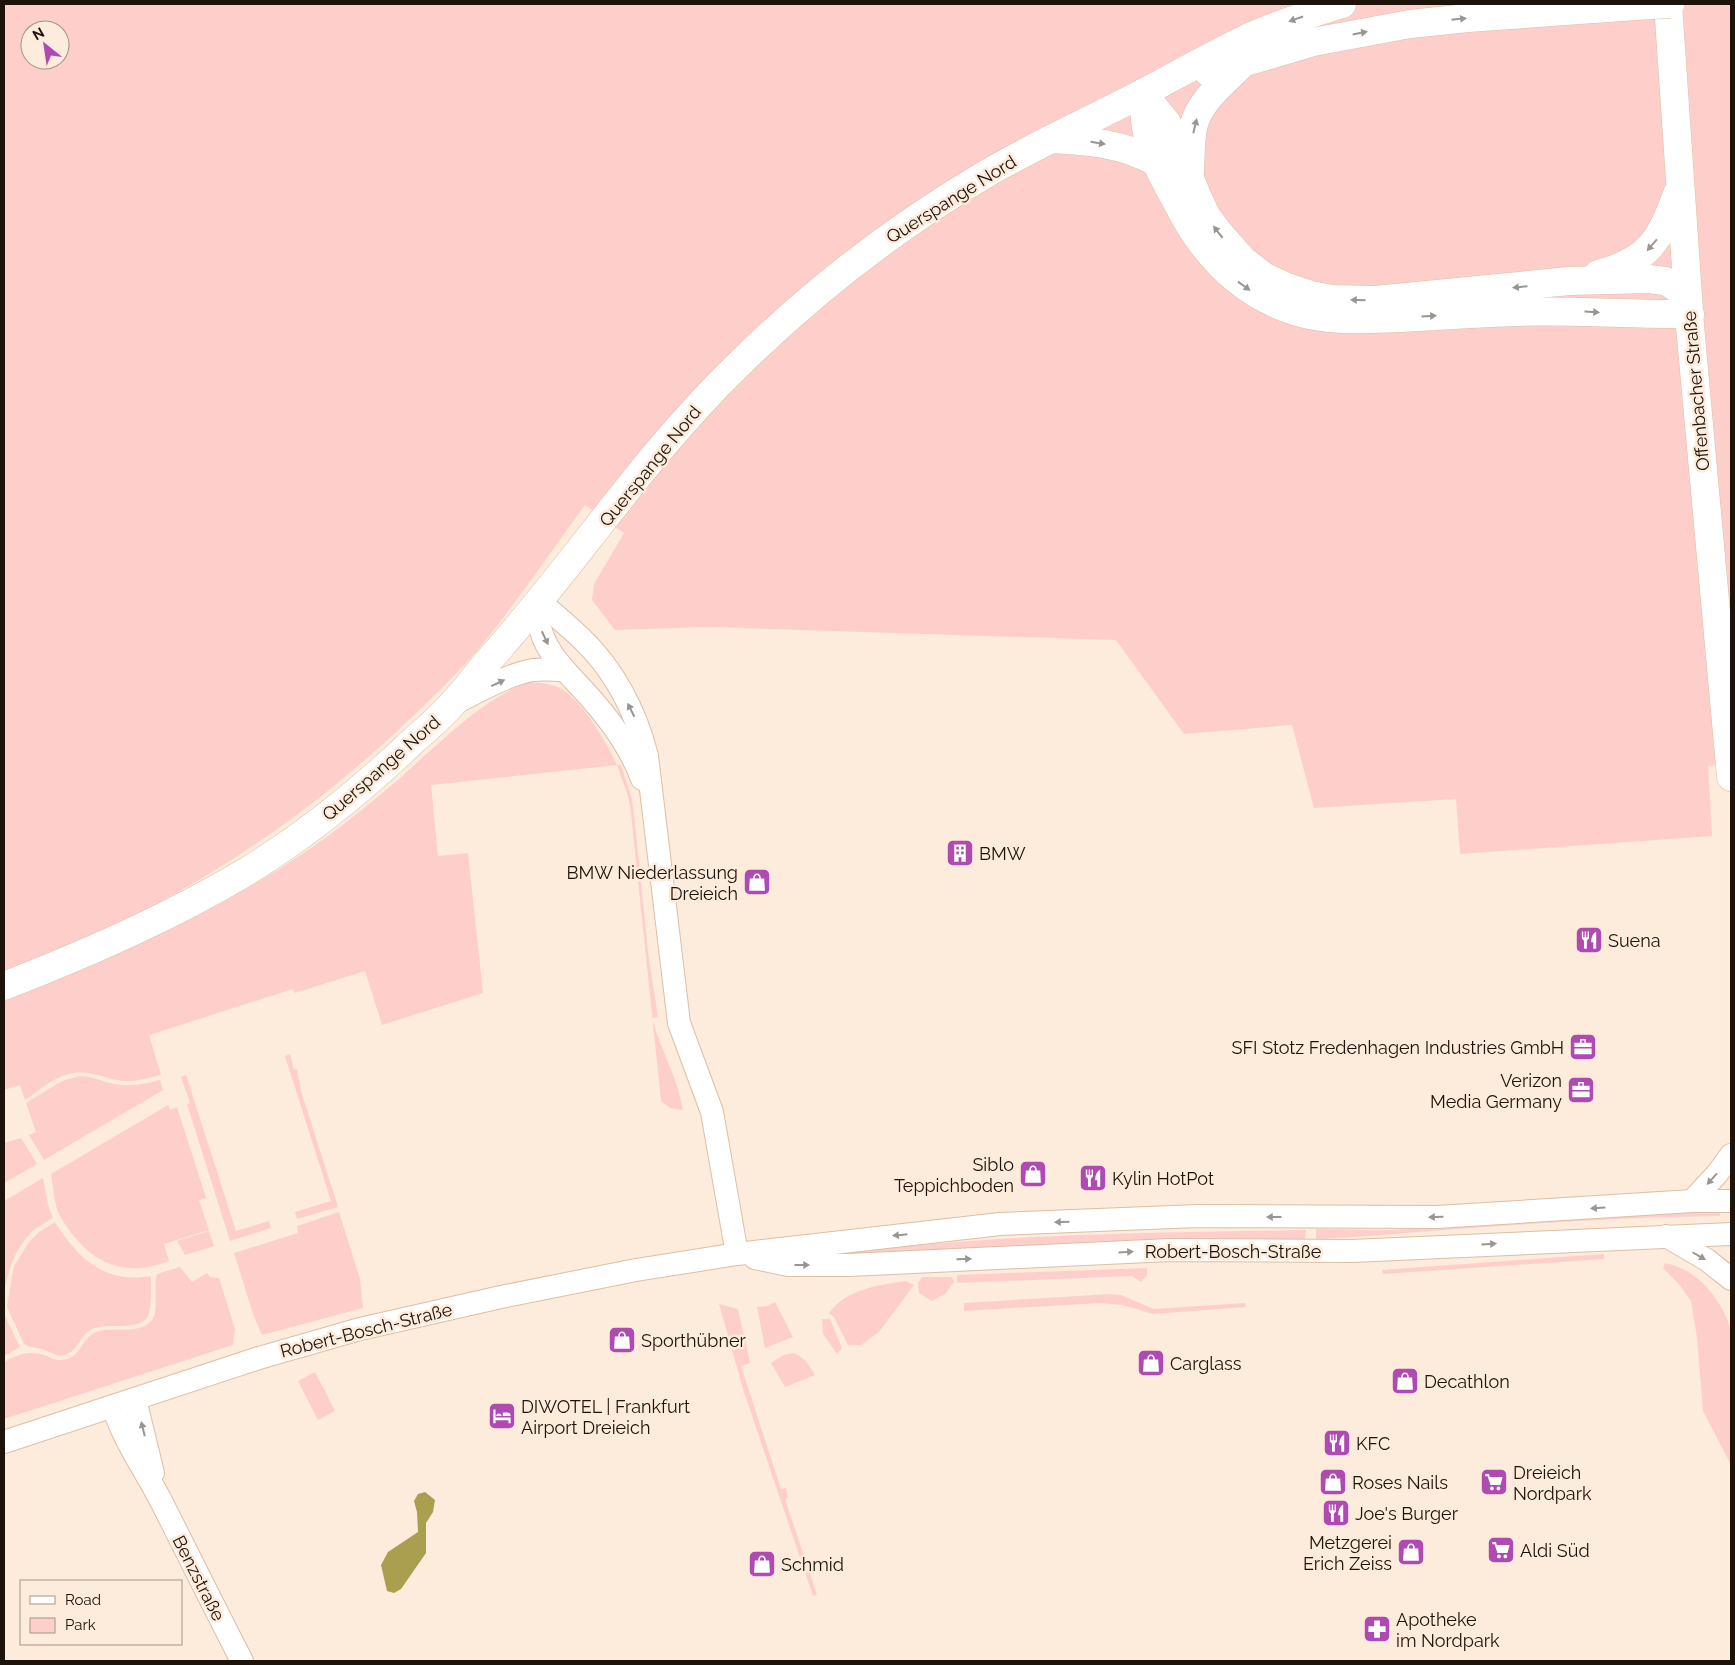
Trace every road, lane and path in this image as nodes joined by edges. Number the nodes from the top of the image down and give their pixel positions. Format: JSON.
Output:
{"nodes":[{"id":1,"x":1342,"y":4,"type":"edge"},
{"id":2,"x":1669,"y":4,"type":"edge"},
{"id":3,"x":1245,"y":62,"type":"junction"},
{"id":4,"x":1143,"y":93,"type":"junction"},
{"id":5,"x":1049,"y":139,"type":"junction"},
{"id":6,"x":1156,"y":162,"type":"junction"},
{"id":7,"x":1190,"y":175,"type":"junction"},
{"id":8,"x":1680,"y":185,"type":"junction"},
{"id":9,"x":1569,"y":281,"type":"junction"},
{"id":10,"x":1689,"y":313,"type":"junction"},
{"id":11,"x":540,"y":602,"type":"junction"},
{"id":12,"x":564,"y":670,"type":"junction"},
{"id":13,"x":453,"y":703,"type":"junction"},
{"id":14,"x":1731,"y":777,"type":"edge"},
{"id":15,"x":654,"y":815,"type":"junction"},
{"id":16,"x":4,"y":986,"type":"edge"},
{"id":17,"x":1731,"y":1155,"type":"edge"},
{"id":18,"x":1692,"y":1201,"type":"junction"},
{"id":19,"x":1731,"y":1202,"type":"edge"},
{"id":20,"x":1731,"y":1234,"type":"edge"},
{"id":21,"x":1666,"y":1236,"type":"junction"},
{"id":22,"x":737,"y":1254,"type":"junction"},
{"id":23,"x":1731,"y":1279,"type":"edge"},
{"id":24,"x":135,"y":1399,"type":"junction"},
{"id":25,"x":113,"y":1406,"type":"junction"},
{"id":26,"x":4,"y":1442,"type":"edge"},
{"id":27,"x":157,"y":1494,"type":"junction"},
{"id":28,"x":242,"y":1661,"type":"edge"}],
"edges":[{"from":1,"to":4,"type":"main road","name":"Querspange Nord","one_way":true},
{"from":3,"to":2,"type":"main road","one_way":true,"bridge":true},
{"from":2,"to":8,"type":"main road","name":"Offenbacher Straße"},
{"from":3,"to":4,"type":"main road"},
{"from":7,"to":3,"type":"main road","one_way":true},
{"from":4,"to":5,"type":"main road","name":"Querspange Nord"},
{"from":4,"to":6,"type":"main road"},
{"from":4,"to":7,"type":"main road"},
{"from":5,"to":6,"type":"main road","one_way":true},
{"from":5,"to":11,"type":"main road","name":"Querspange Nord"},
{"from":6,"to":10,"type":"main road","one_way":true},
{"from":9,"to":7,"type":"main road","one_way":true},
{"from":8,"to":9,"type":"main road","one_way":true},
{"from":8,"to":10,"type":"main road","name":"Offenbacher Straße"},
{"from":9,"to":10,"type":"main road"},
{"from":10,"to":14,"type":"main road","name":"Offenbacher Straße"},
{"from":11,"to":12,"type":"street","one_way":true},
{"from":11,"to":13,"type":"main road","name":"Querspange Nord"},
{"from":15,"to":11,"type":"street","one_way":true},
{"from":13,"to":12,"type":"street","one_way":true},
{"from":12,"to":15,"type":"street"},
{"from":13,"to":16,"type":"main road","name":"Querspange Nord"},
{"from":15,"to":22,"type":"street"},
{"from":17,"to":18,"type":"street","one_way":true},
{"from":18,"to":19,"type":"street","name":"Robert-Bosch-Straße"},
{"from":18,"to":22,"type":"street","name":"Robert-Bosch-Straße","one_way":true},
{"from":20,"to":21,"type":"street","name":"Robert-Bosch-Straße"},
{"from":22,"to":21,"type":"street","name":"Robert-Bosch-Straße","one_way":true},
{"from":21,"to":23,"type":"street","one_way":true},
{"from":22,"to":24,"type":"street","name":"Robert-Bosch-Straße"},
{"from":24,"to":25,"type":"street","name":"Robert-Bosch-Straße"},
{"from":27,"to":24,"type":"street","name":"Benzstraße","one_way":true},
{"from":25,"to":26,"type":"street","name":"Robert-Bosch-Straße"},
{"from":25,"to":27,"type":"street","name":"Benzstraße"},
{"from":27,"to":28,"type":"street","name":"Benzstraße"}]}
